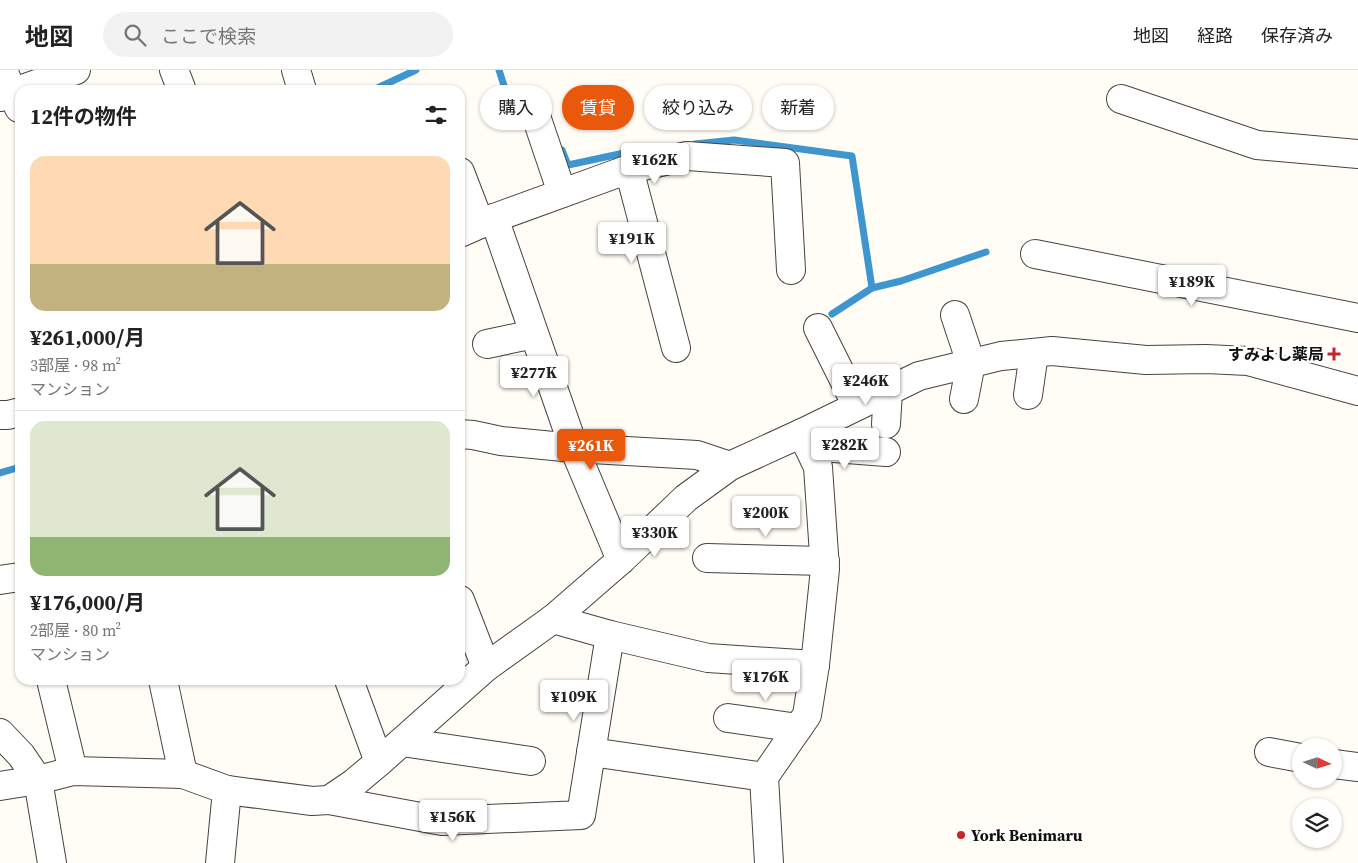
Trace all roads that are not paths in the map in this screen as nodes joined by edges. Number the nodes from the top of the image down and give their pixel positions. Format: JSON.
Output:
{"nodes":[{"id":1,"x":76,"y":70,"type":"edge"},
{"id":2,"x":296,"y":70,"type":"edge"},
{"id":3,"x":30,"y":85,"type":"edge"},
{"id":4,"x":300,"y":85,"type":"edge"},
{"id":5,"x":1121,"y":99,"type":"dead end"},
{"id":6,"x":541,"y":130,"type":"edge"},
{"id":7,"x":1358,"y":154,"type":"edge"},
{"id":8,"x":630,"y":169,"type":"junction"},
{"id":9,"x":465,"y":187,"type":"edge"},
{"id":10,"x":562,"y":193,"type":"junction"},
{"id":11,"x":478,"y":225,"type":"edge"},
{"id":12,"x":1035,"y":254,"type":"dead end"},
{"id":13,"x":790,"y":270,"type":"dead end"},
{"id":14,"x":956,"y":315,"type":"dead end"},
{"id":15,"x":1358,"y":318,"type":"edge"},
{"id":16,"x":818,"y":328,"type":"dead end"},
{"id":17,"x":534,"y":334,"type":"junction"},
{"id":18,"x":487,"y":344,"type":"dead end"},
{"id":19,"x":676,"y":348,"type":"dead end"},
{"id":20,"x":1034,"y":353,"type":"junction"},
{"id":21,"x":971,"y":363,"type":"junction"},
{"id":22,"x":888,"y":391,"type":"junction"},
{"id":23,"x":1358,"y":391,"type":"edge"},
{"id":24,"x":1028,"y":395,"type":"dead end"},
{"id":25,"x":964,"y":399,"type":"dead end"},
{"id":26,"x":858,"y":406,"type":"junction"},
{"id":27,"x":15,"y":413,"type":"edge"},
{"id":28,"x":0,"y":415,"type":"edge"},
{"id":29,"x":886,"y":424,"type":"dead end"},
{"id":30,"x":465,"y":434,"type":"edge"},
{"id":31,"x":805,"y":439,"type":"junction"},
{"id":32,"x":574,"y":448,"type":"junction"},
{"id":33,"x":886,"y":452,"type":"dead end"},
{"id":34,"x":730,"y":466,"type":"junction"},
{"id":35,"x":707,"y":558,"type":"dead end"},
{"id":36,"x":621,"y":560,"type":"junction"},
{"id":37,"x":825,"y":561,"type":"junction"},
{"id":38,"x":15,"y":578,"type":"edge"},
{"id":39,"x":0,"y":580,"type":"edge"},
{"id":40,"x":465,"y":613,"type":"edge"},
{"id":41,"x":553,"y":618,"type":"junction"},
{"id":42,"x":610,"y":635,"type":"junction"},
{"id":43,"x":815,"y":665,"type":"junction"},
{"id":44,"x":486,"y":667,"type":"junction"},
{"id":45,"x":52,"y":685,"type":"edge"},
{"id":46,"x":165,"y":685,"type":"edge"},
{"id":47,"x":351,"y":685,"type":"edge"},
{"id":48,"x":728,"y":718,"type":"dead end"},
{"id":49,"x":798,"y":728,"type":"junction"},
{"id":50,"x":0,"y":732,"type":"edge"},
{"id":51,"x":402,"y":742,"type":"junction"},
{"id":52,"x":591,"y":752,"type":"junction"},
{"id":53,"x":1270,"y":752,"type":"dead end"},
{"id":54,"x":1292,"y":756,"type":"edge"},
{"id":55,"x":531,"y":760,"type":"dead end"},
{"id":56,"x":379,"y":762,"type":"junction"},
{"id":57,"x":1342,"y":765,"type":"edge"},
{"id":58,"x":1358,"y":767,"type":"edge"},
{"id":59,"x":73,"y":771,"type":"junction"},
{"id":60,"x":183,"y":774,"type":"junction"},
{"id":61,"x":764,"y":777,"type":"junction"},
{"id":62,"x":38,"y":780,"type":"junction"},
{"id":63,"x":0,"y":786,"type":"edge"},
{"id":64,"x":227,"y":790,"type":"junction"},
{"id":65,"x":329,"y":800,"type":"junction"},
{"id":66,"x":52,"y":863,"type":"edge"},
{"id":67,"x":220,"y":863,"type":"edge"},
{"id":68,"x":769,"y":863,"type":"edge"}],
"edges":[{"from":1,"to":3,"type":"street"},
{"from":2,"to":4,"type":"street"},
{"from":5,"to":7,"type":"street"},
{"from":6,"to":10,"type":"street"},
{"from":8,"to":10,"type":"street"},
{"from":8,"to":13,"type":"street"},
{"from":8,"to":19,"type":"street"},
{"from":9,"to":11,"type":"street"},
{"from":10,"to":11,"type":"street"},
{"from":11,"to":17,"type":"street"},
{"from":12,"to":15,"type":"street"},
{"from":14,"to":21,"type":"street"},
{"from":16,"to":26,"type":"street"},
{"from":17,"to":18,"type":"street"},
{"from":17,"to":32,"type":"street"},
{"from":20,"to":21,"type":"street"},
{"from":20,"to":23,"type":"street"},
{"from":20,"to":24,"type":"street"},
{"from":21,"to":22,"type":"street"},
{"from":21,"to":25,"type":"street"},
{"from":22,"to":26,"type":"street"},
{"from":22,"to":29,"type":"street"},
{"from":26,"to":31,"type":"street"},
{"from":27,"to":28,"type":"street"},
{"from":30,"to":32,"type":"street"},
{"from":31,"to":33,"type":"street"},
{"from":31,"to":34,"type":"street"},
{"from":31,"to":37,"type":"street"},
{"from":32,"to":34,"type":"street"},
{"from":32,"to":36,"type":"street"},
{"from":34,"to":36,"type":"street"},
{"from":35,"to":37,"type":"street"},
{"from":36,"to":41,"type":"street"},
{"from":37,"to":43,"type":"street"},
{"from":38,"to":39,"type":"street"},
{"from":40,"to":44,"type":"street"},
{"from":41,"to":42,"type":"street"},
{"from":41,"to":44,"type":"street"},
{"from":42,"to":43,"type":"street"},
{"from":42,"to":52,"type":"street"},
{"from":43,"to":49,"type":"street"},
{"from":44,"to":51,"type":"street"},
{"from":45,"to":59,"type":"street"},
{"from":46,"to":60,"type":"street"},
{"from":47,"to":56,"type":"street"},
{"from":48,"to":49,"type":"street"},
{"from":49,"to":61,"type":"street"},
{"from":50,"to":62,"type":"street"},
{"from":51,"to":55,"type":"street"},
{"from":51,"to":56,"type":"street"},
{"from":52,"to":61,"type":"street"},
{"from":52,"to":65,"type":"street"},
{"from":53,"to":54,"type":"street"},
{"from":56,"to":65,"type":"street"},
{"from":57,"to":58,"type":"street"},
{"from":59,"to":60,"type":"street"},
{"from":59,"to":62,"type":"street"},
{"from":60,"to":64,"type":"street"},
{"from":61,"to":68,"type":"street"},
{"from":62,"to":63,"type":"street"},
{"from":62,"to":66,"type":"street"},
{"from":64,"to":65,"type":"street"},
{"from":64,"to":67,"type":"street"}]}
